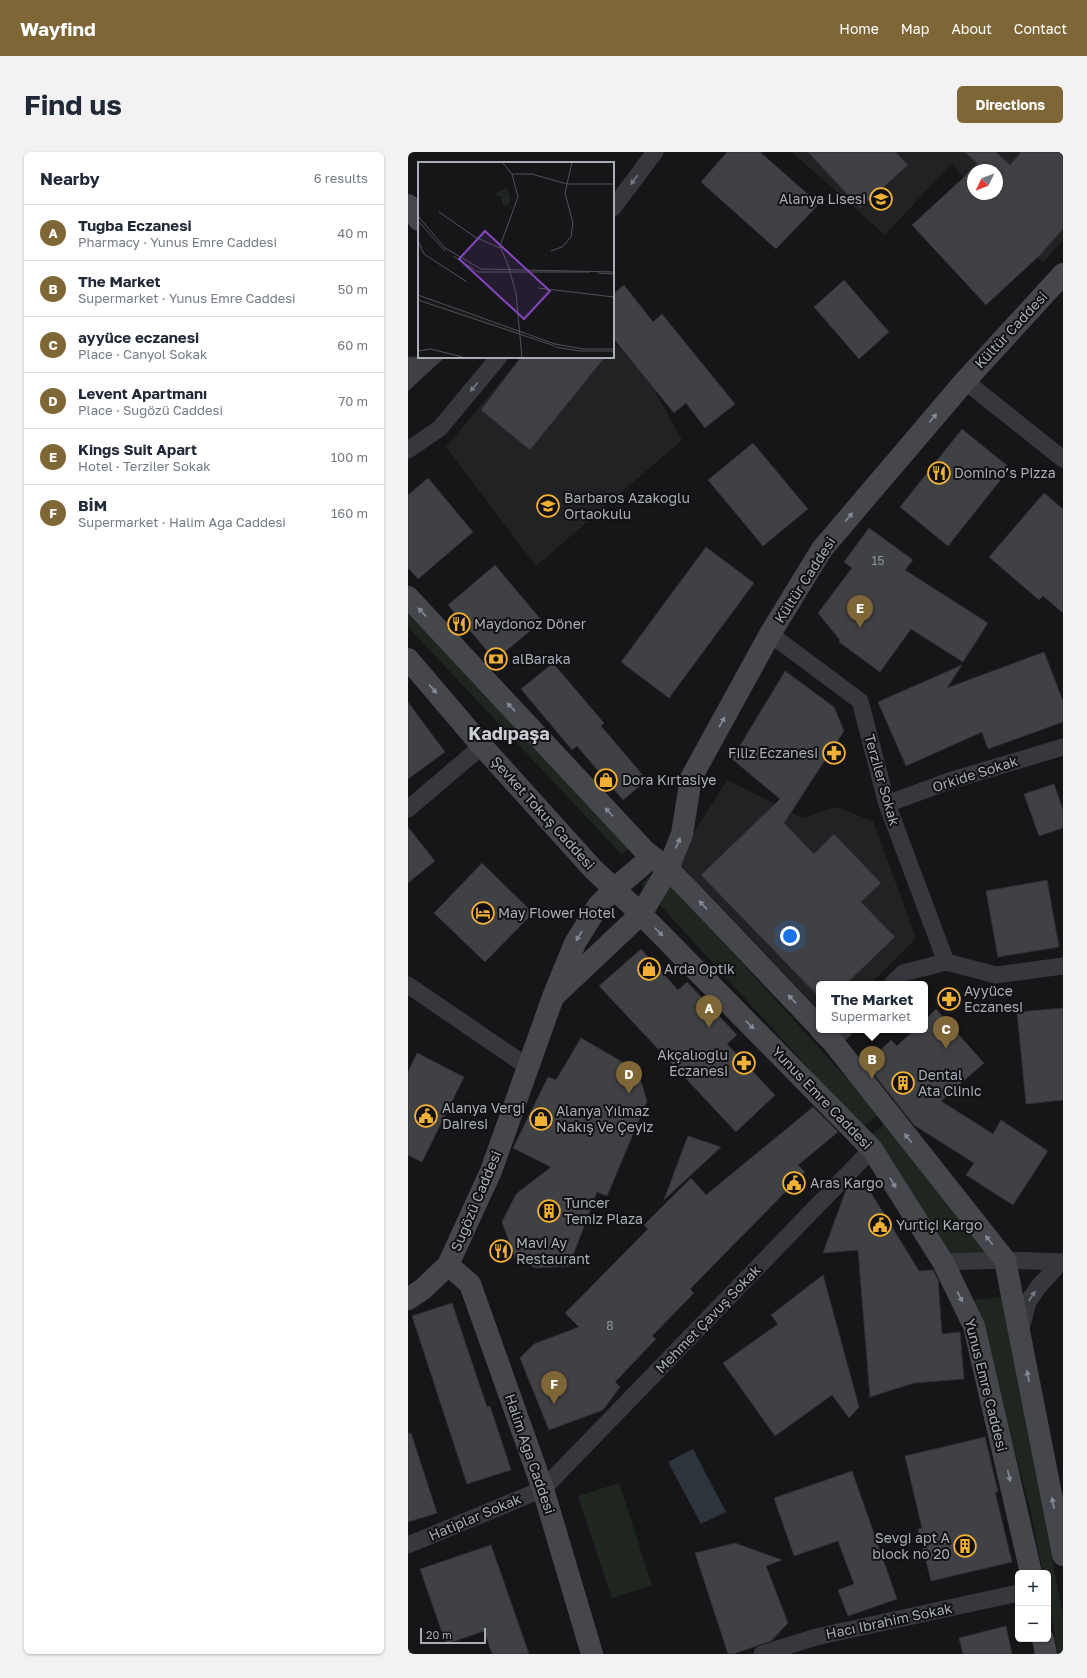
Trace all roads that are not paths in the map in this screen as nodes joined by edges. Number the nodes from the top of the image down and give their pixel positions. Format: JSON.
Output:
{"nodes":[{"id":1,"x":655,"y":152,"type":"edge"},
{"id":2,"x":408,"y":205,"type":"edge"},
{"id":3,"x":614,"y":207,"type":"edge"},
{"id":4,"x":418,"y":219,"type":"edge"},
{"id":5,"x":1063,"y":274,"type":"edge"},
{"id":6,"x":498,"y":358,"type":"edge"},
{"id":7,"x":965,"y":380,"type":"junction"},
{"id":8,"x":408,"y":450,"type":"edge"},
{"id":9,"x":1063,"y":459,"type":"edge"},
{"id":10,"x":408,"y":597,"type":"edge"},
{"id":11,"x":770,"y":634,"type":"junction"},
{"id":12,"x":408,"y":659,"type":"edge"},
{"id":13,"x":482,"y":746,"type":"junction"},
{"id":14,"x":1063,"y":747,"type":"edge"},
{"id":15,"x":888,"y":804,"type":"junction"},
{"id":16,"x":408,"y":809,"type":"edge"},
{"id":17,"x":660,"y":863,"type":"junction"},
{"id":18,"x":607,"y":882,"type":"junction"},
{"id":19,"x":641,"y":914,"type":"junction"},
{"id":20,"x":946,"y":962,"type":"junction"},
{"id":21,"x":1063,"y":966,"type":"edge"},
{"id":22,"x":895,"y":981,"type":"edge"},
{"id":23,"x":408,"y":985,"type":"edge"},
{"id":24,"x":553,"y":997,"type":"junction"},
{"id":25,"x":816,"y":1019,"type":"edge"},
{"id":26,"x":830,"y":1033,"type":"edge"},
{"id":27,"x":528,"y":1067,"type":"junction"},
{"id":28,"x":872,"y":1149,"type":"junction"},
{"id":29,"x":1005,"y":1260,"type":"junction"},
{"id":30,"x":943,"y":1262,"type":"junction"},
{"id":31,"x":1062,"y":1262,"type":"edge"},
{"id":32,"x":448,"y":1265,"type":"junction"},
{"id":33,"x":408,"y":1300,"type":"edge"},
{"id":34,"x":1020,"y":1332,"type":"junction"},
{"id":35,"x":543,"y":1488,"type":"junction"},
{"id":36,"x":408,"y":1545,"type":"edge"},
{"id":37,"x":1063,"y":1555,"type":"edge"},
{"id":38,"x":1030,"y":1570,"type":"edge"},
{"id":39,"x":1015,"y":1594,"type":"edge"},
{"id":40,"x":1044,"y":1642,"type":"edge"},
{"id":41,"x":592,"y":1654,"type":"edge"},
{"id":42,"x":762,"y":1654,"type":"edge"},
{"id":43,"x":1046,"y":1654,"type":"edge"}],
"edges":[{"from":1,"to":3,"type":"street","one_way":true},
{"from":2,"to":4,"type":"main road"},
{"from":5,"to":7,"type":"main road","name":"Kültür Caddesi"},
{"from":6,"to":8,"type":"street","one_way":true},
{"from":7,"to":9,"type":"street"},
{"from":11,"to":7,"type":"main road","name":"Kültür Caddesi","one_way":true},
{"from":17,"to":10,"type":"main road","one_way":true},
{"from":11,"to":15,"type":"street","name":"Terziler Sokak"},
{"from":17,"to":11,"type":"main road","name":"Kültür Caddesi","one_way":true},
{"from":12,"to":13,"type":"main road","name":"Şevket Tokuş Caddesi","one_way":true},
{"from":13,"to":16,"type":"street"},
{"from":13,"to":18,"type":"main road","name":"Şevket Tokuş Caddesi"},
{"from":14,"to":15,"type":"street","name":"Orkide Sokak"},
{"from":15,"to":20,"type":"street","name":"Terziler Sokak"},
{"from":17,"to":18,"type":"main road","name":"Sugözü Caddesi"},
{"from":17,"to":19,"type":"main road","name":"Kültür Caddesi"},
{"from":25,"to":17,"type":"main road","one_way":true},
{"from":18,"to":19,"type":"main road","name":"Yunus Emre Caddesi"},
{"from":18,"to":24,"type":"main road","name":"Sugözü Caddesi","one_way":true},
{"from":19,"to":24,"type":"main road","name":"Kültür Caddesi"},
{"from":19,"to":28,"type":"main road","name":"Yunus Emre Caddesi","one_way":true},
{"from":20,"to":21,"type":"street"},
{"from":20,"to":22,"type":"street"},
{"from":23,"to":27,"type":"street"},
{"from":24,"to":27,"type":"main road","name":"Sugözü Caddesi"},
{"from":29,"to":26,"type":"main road","one_way":true},
{"from":27,"to":32,"type":"main road","name":"Sugözü Caddesi"},
{"from":28,"to":30,"type":"main road","name":"Yunus Emre Caddesi","one_way":true},
{"from":28,"to":35,"type":"street","name":"Mehmet Çavuş Sokak"},
{"from":29,"to":30,"type":"street"},
{"from":29,"to":31,"type":"street"},
{"from":29,"to":34,"type":"main road"},
{"from":30,"to":38,"type":"main road","name":"Yunus Emre Caddesi","one_way":true},
{"from":34,"to":31,"type":"street","one_way":true},
{"from":32,"to":33,"type":"main road","name":"Sugözü Caddesi"},
{"from":32,"to":35,"type":"main road","name":"Halim Aga Caddesi"},
{"from":37,"to":34,"type":"main road","one_way":true},
{"from":35,"to":36,"type":"street","name":"Hatiplar Sokak"},
{"from":35,"to":41,"type":"main road","name":"Halim Aga Caddesi"},
{"from":39,"to":42,"type":"street","name":"Hacı Ibrahim Sokak"},
{"from":40,"to":43,"type":"main road"}]}
